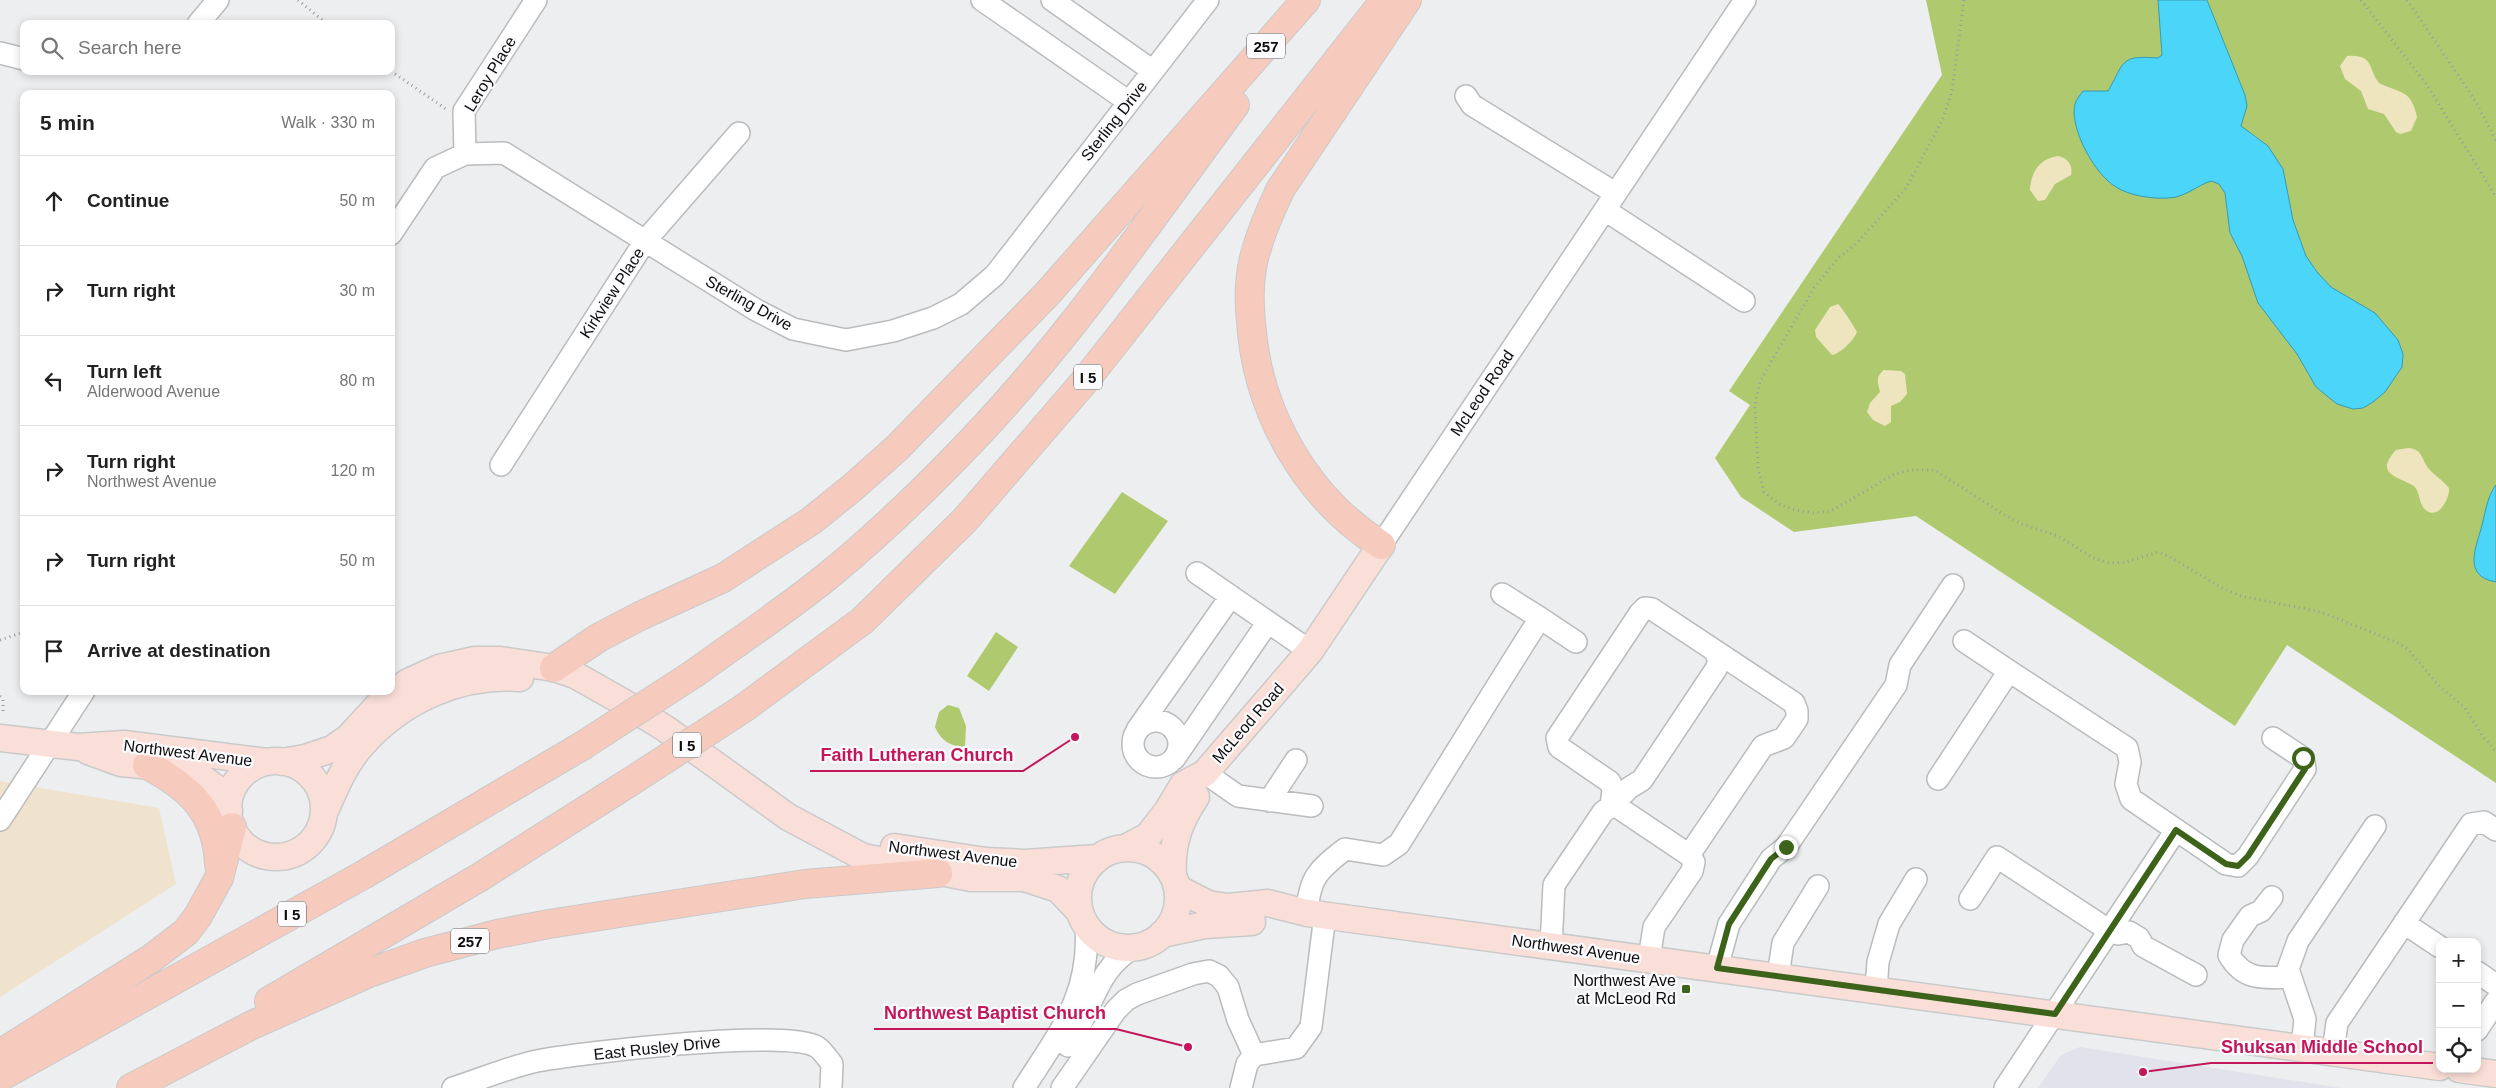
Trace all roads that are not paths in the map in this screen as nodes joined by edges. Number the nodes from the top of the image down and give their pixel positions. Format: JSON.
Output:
{"nodes":[{"id":1,"x":218,"y":0,"type":"edge"},
{"id":2,"x":536,"y":0,"type":"edge"},
{"id":3,"x":982,"y":0,"type":"edge"},
{"id":4,"x":1052,"y":0,"type":"edge"},
{"id":5,"x":1208,"y":0,"type":"edge"},
{"id":6,"x":1306,"y":0,"type":"edge"},
{"id":7,"x":1314,"y":0,"type":"edge"},
{"id":8,"x":1384,"y":0,"type":"edge"},
{"id":9,"x":1407,"y":0,"type":"edge"},
{"id":10,"x":1745,"y":0,"type":"edge"},
{"id":11,"x":201,"y":20,"type":"edge"},
{"id":12,"x":0,"y":53,"type":"edge"},
{"id":13,"x":20,"y":58,"type":"edge"},
{"id":14,"x":1153,"y":71,"type":"junction"},
{"id":15,"x":1466,"y":96,"type":"dead end"},
{"id":16,"x":1129,"y":102,"type":"junction"},
{"id":17,"x":739,"y":133,"type":"dead end"},
{"id":18,"x":465,"y":154,"type":"junction"},
{"id":19,"x":1610,"y":202,"type":"junction"},
{"id":20,"x":395,"y":228,"type":"edge"},
{"id":21,"x":645,"y":241,"type":"junction"},
{"id":22,"x":1744,"y":301,"type":"dead end"},
{"id":23,"x":501,"y":465,"type":"dead end"},
{"id":24,"x":1381,"y":545,"type":"junction"},
{"id":25,"x":1197,"y":573,"type":"dead end"},
{"id":26,"x":1953,"y":585,"type":"dead end"},
{"id":27,"x":1502,"y":594,"type":"dead end"},
{"id":28,"x":1231,"y":596,"type":"junction"},
{"id":29,"x":1540,"y":618,"type":"junction"},
{"id":30,"x":1268,"y":622,"type":"junction"},
{"id":31,"x":1964,"y":641,"type":"dead end"},
{"id":32,"x":1576,"y":642,"type":"dead end"},
{"id":33,"x":1310,"y":651,"type":"junction"},
{"id":34,"x":1715,"y":651,"type":"junction"},
{"id":35,"x":554,"y":668,"type":"junction"},
{"id":36,"x":2010,"y":671,"type":"junction"},
{"id":37,"x":395,"y":692,"type":"edge"},
{"id":38,"x":81,"y":695,"type":"edge"},
{"id":39,"x":390,"y":695,"type":"edge"},
{"id":40,"x":621,"y":701,"type":"junction"},
{"id":41,"x":1,"y":726,"type":"edge"},
{"id":42,"x":1137,"y":730,"type":"junction"},
{"id":43,"x":2273,"y":738,"type":"dead end"},
{"id":44,"x":49,"y":744,"type":"junction"},
{"id":45,"x":78,"y":748,"type":"junction"},
{"id":46,"x":1174,"y":758,"type":"junction"},
{"id":47,"x":1296,"y":760,"type":"dead end"},
{"id":48,"x":275,"y":762,"type":"junction"},
{"id":49,"x":147,"y":766,"type":"junction"},
{"id":50,"x":1205,"y":773,"type":"junction"},
{"id":51,"x":1938,"y":778,"type":"dead end"},
{"id":52,"x":1269,"y":801,"type":"junction"},
{"id":53,"x":1312,"y":806,"type":"dead end"},
{"id":54,"x":1611,"y":806,"type":"junction"},
{"id":55,"x":324,"y":813,"type":"junction"},
{"id":56,"x":230,"y":819,"type":"junction"},
{"id":57,"x":0,"y":820,"type":"edge"},
{"id":58,"x":2375,"y":826,"type":"dead end"},
{"id":59,"x":2176,"y":830,"type":"junction"},
{"id":60,"x":2496,"y":830,"type":"edge"},
{"id":61,"x":838,"y":844,"type":"junction"},
{"id":62,"x":1125,"y":848,"type":"junction"},
{"id":63,"x":1689,"y":855,"type":"junction"},
{"id":64,"x":1097,"y":858,"type":"junction"},
{"id":65,"x":938,"y":873,"type":"junction"},
{"id":66,"x":219,"y":878,"type":"junction"},
{"id":67,"x":1916,"y":879,"type":"dead end"},
{"id":68,"x":1175,"y":882,"type":"junction"},
{"id":69,"x":1818,"y":886,"type":"dead end"},
{"id":70,"x":2272,"y":897,"type":"dead end"},
{"id":71,"x":1970,"y":899,"type":"dead end"},
{"id":72,"x":1316,"y":914,"type":"junction"},
{"id":73,"x":1083,"y":919,"type":"junction"},
{"id":74,"x":2404,"y":923,"type":"junction"},
{"id":75,"x":2114,"y":932,"type":"junction"},
{"id":76,"x":1162,"y":934,"type":"junction"},
{"id":77,"x":2436,"y":944,"type":"edge"},
{"id":78,"x":1551,"y":946,"type":"junction"},
{"id":79,"x":1135,"y":947,"type":"junction"},
{"id":80,"x":1649,"y":959,"type":"junction"},
{"id":81,"x":1717,"y":968,"type":"junction"},
{"id":82,"x":2196,"y":975,"type":"dead end"},
{"id":83,"x":2481,"y":975,"type":"edge"},
{"id":84,"x":1778,"y":976,"type":"junction"},
{"id":85,"x":2290,"y":977,"type":"junction"},
{"id":86,"x":2496,"y":985,"type":"edge"},
{"id":87,"x":1876,"y":990,"type":"junction"},
{"id":88,"x":2496,"y":1001,"type":"edge"},
{"id":89,"x":2055,"y":1014,"type":"junction"},
{"id":90,"x":2478,"y":1028,"type":"edge"},
{"id":91,"x":2302,"y":1048,"type":"junction"},
{"id":92,"x":2333,"y":1052,"type":"junction"},
{"id":93,"x":0,"y":1054,"type":"edge"},
{"id":94,"x":1254,"y":1055,"type":"junction"},
{"id":95,"x":2436,"y":1066,"type":"edge"},
{"id":96,"x":2481,"y":1072,"type":"edge"},
{"id":97,"x":2496,"y":1074,"type":"edge"},
{"id":98,"x":0,"y":1077,"type":"edge"},
{"id":99,"x":121,"y":1088,"type":"edge"},
{"id":100,"x":131,"y":1088,"type":"edge"},
{"id":101,"x":454,"y":1088,"type":"edge"},
{"id":102,"x":831,"y":1088,"type":"edge"},
{"id":103,"x":1024,"y":1088,"type":"edge"},
{"id":104,"x":1037,"y":1088,"type":"edge"},
{"id":105,"x":1062,"y":1088,"type":"edge"},
{"id":106,"x":1241,"y":1088,"type":"edge"},
{"id":107,"x":2005,"y":1088,"type":"edge"}],
"edges":[{"from":1,"to":11,"type":"street"},
{"from":2,"to":18,"type":"street","name":"Leroy Place"},
{"from":3,"to":16,"type":"street"},
{"from":4,"to":14,"type":"street"},
{"from":5,"to":14,"type":"street","name":"Sterling Drive"},
{"from":6,"to":35,"type":"highway","number":"257"},
{"from":7,"to":98,"type":"highway","number":"I 5","bridge":true},
{"from":8,"to":99,"type":"highway","number":"I 5","bridge":true},
{"from":9,"to":24,"type":"highway"},
{"from":10,"to":19,"type":"street","name":"McLeod Road"},
{"from":12,"to":13,"type":"street"},
{"from":14,"to":16,"type":"street","name":"Sterling Drive"},
{"from":15,"to":19,"type":"street"},
{"from":16,"to":21,"type":"street","name":"Sterling Drive"},
{"from":17,"to":21,"type":"street","name":"Kirkview Place"},
{"from":18,"to":20,"type":"street","name":"Sterling Drive"},
{"from":18,"to":21,"type":"street","name":"Sterling Drive"},
{"from":19,"to":22,"type":"street"},
{"from":19,"to":24,"type":"street","name":"McLeod Road"},
{"from":21,"to":23,"type":"street","name":"Kirkview Place"},
{"from":24,"to":33,"type":"main road","name":"McLeod Road"},
{"from":25,"to":28,"type":"street"},
{"from":26,"to":81,"type":"street"},
{"from":27,"to":29,"type":"street"},
{"from":28,"to":30,"type":"street"},
{"from":28,"to":42,"type":"street"},
{"from":29,"to":32,"type":"street"},
{"from":29,"to":72,"type":"street"},
{"from":30,"to":33,"type":"street"},
{"from":30,"to":46,"type":"street"},
{"from":31,"to":36,"type":"street"},
{"from":33,"to":50,"type":"main road","name":"McLeod Road"},
{"from":34,"to":54,"type":"street"},
{"from":34,"to":54,"type":"street"},
{"from":34,"to":63,"type":"street"},
{"from":35,"to":37,"type":"main road","name":"Northwest Avenue"},
{"from":35,"to":40,"type":"main road","name":"Northwest Avenue"},
{"from":36,"to":51,"type":"street"},
{"from":36,"to":59,"type":"street"},
{"from":38,"to":44,"type":"street"},
{"from":39,"to":48,"type":"main road","name":"Northwest Avenue"},
{"from":40,"to":55,"type":"main road","name":"Northwest Avenue"},
{"from":40,"to":61,"type":"main road","name":"Northwest Avenue"},
{"from":41,"to":44,"type":"main road","name":"Northwest Avenue"},
{"from":42,"to":46,"type":"street"},
{"from":42,"to":46,"type":"street"},
{"from":43,"to":59,"type":"street"},
{"from":44,"to":45,"type":"main road","name":"Northwest Avenue"},
{"from":44,"to":57,"type":"street"},
{"from":45,"to":48,"type":"main road","name":"Northwest Avenue"},
{"from":45,"to":49,"type":"main road","name":"Northwest Avenue"},
{"from":47,"to":52,"type":"street"},
{"from":48,"to":55,"type":"main road"},
{"from":48,"to":56,"type":"main road"},
{"from":49,"to":56,"type":"main road","name":"Northwest Avenue"},
{"from":49,"to":66,"type":"highway"},
{"from":50,"to":52,"type":"street"},
{"from":50,"to":62,"type":"main road","name":"McLeod Road"},
{"from":50,"to":68,"type":"main road","name":"McLeod Road"},
{"from":52,"to":53,"type":"street"},
{"from":54,"to":63,"type":"street"},
{"from":54,"to":78,"type":"street"},
{"from":55,"to":56,"type":"main road"},
{"from":56,"to":66,"type":"highway"},
{"from":58,"to":85,"type":"street"},
{"from":59,"to":75,"type":"street"},
{"from":60,"to":74,"type":"street"},
{"from":61,"to":64,"type":"main road","name":"Northwest Avenue"},
{"from":61,"to":65,"type":"main road","name":"Northwest Avenue"},
{"from":62,"to":64,"type":"main road"},
{"from":62,"to":68,"type":"main road"},
{"from":63,"to":80,"type":"street"},
{"from":64,"to":73,"type":"main road"},
{"from":65,"to":73,"type":"main road","name":"Northwest Avenue"},
{"from":65,"to":100,"type":"highway","number":"257"},
{"from":66,"to":93,"type":"highway"},
{"from":67,"to":87,"type":"street"},
{"from":68,"to":72,"type":"main road","name":"Northwest Avenue"},
{"from":68,"to":76,"type":"main road"},
{"from":69,"to":84,"type":"street"},
{"from":70,"to":85,"type":"street"},
{"from":71,"to":75,"type":"street"},
{"from":72,"to":76,"type":"main road","name":"Northwest Avenue"},
{"from":72,"to":78,"type":"main road","name":"Northwest Avenue"},
{"from":72,"to":94,"type":"street"},
{"from":73,"to":79,"type":"main road"},
{"from":73,"to":103,"type":"street"},
{"from":74,"to":77,"type":"street"},
{"from":74,"to":92,"type":"street"},
{"from":75,"to":82,"type":"street"},
{"from":75,"to":89,"type":"street"},
{"from":76,"to":79,"type":"main road"},
{"from":78,"to":80,"type":"main road","name":"Northwest Avenue"},
{"from":79,"to":104,"type":"street"},
{"from":80,"to":81,"type":"main road","name":"Northwest Avenue"},
{"from":81,"to":84,"type":"main road","name":"Northwest Avenue"},
{"from":83,"to":86,"type":"street"},
{"from":84,"to":87,"type":"main road","name":"Northwest Avenue"},
{"from":85,"to":91,"type":"street"},
{"from":87,"to":89,"type":"main road","name":"Northwest Avenue"},
{"from":88,"to":90,"type":"street"},
{"from":89,"to":91,"type":"main road","name":"Northwest Avenue"},
{"from":89,"to":107,"type":"street"},
{"from":91,"to":92,"type":"main road","name":"Northwest Avenue"},
{"from":92,"to":95,"type":"main road","name":"Northwest Avenue"},
{"from":94,"to":105,"type":"street"},
{"from":94,"to":106,"type":"street"},
{"from":96,"to":97,"type":"main road"},
{"from":101,"to":102,"type":"street","name":"East Rusley Drive"}]}
